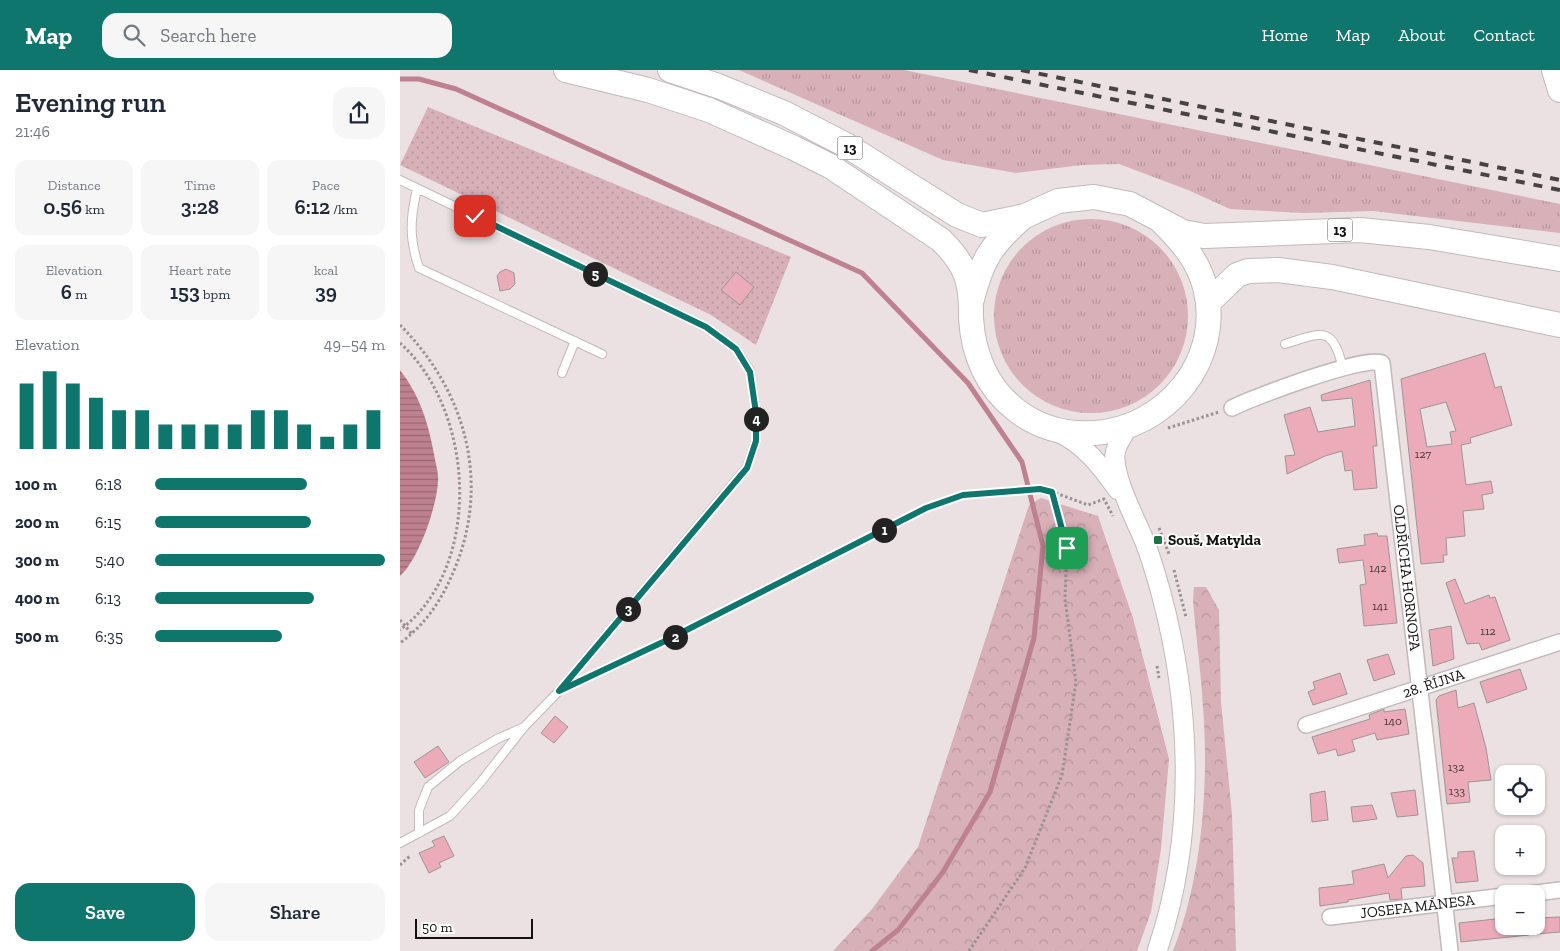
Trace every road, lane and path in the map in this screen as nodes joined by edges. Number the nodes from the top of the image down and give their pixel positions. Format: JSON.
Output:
{"nodes":[{"id":1,"x":566,"y":70,"type":"edge"},
{"id":2,"x":670,"y":70,"type":"edge"},
{"id":3,"x":1554,"y":70,"type":"edge"},
{"id":4,"x":1560,"y":90,"type":"edge"},
{"id":5,"x":400,"y":180,"type":"edge"},
{"id":6,"x":418,"y":189,"type":"junction"},
{"id":7,"x":1024,"y":216,"type":"junction"},
{"id":8,"x":1162,"y":222,"type":"junction"},
{"id":9,"x":1560,"y":259,"type":"edge"},
{"id":10,"x":971,"y":303,"type":"junction"},
{"id":11,"x":1208,"y":304,"type":"junction"},
{"id":12,"x":400,"y":325,"type":"edge"},
{"id":13,"x":1560,"y":325,"type":"edge"},
{"id":14,"x":574,"y":341,"type":"junction"},
{"id":15,"x":400,"y":343,"type":"edge"},
{"id":16,"x":1284,"y":344,"type":"dead end"},
{"id":17,"x":602,"y":354,"type":"dead end"},
{"id":18,"x":1343,"y":369,"type":"junction"},
{"id":19,"x":562,"y":373,"type":"dead end"},
{"id":20,"x":1232,"y":408,"type":"joint"},
{"id":21,"x":1128,"y":427,"type":"junction"},
{"id":22,"x":1167,"y":428,"type":"dead end"},
{"id":23,"x":1056,"y":430,"type":"junction"},
{"id":24,"x":1052,"y":492,"type":"junction"},
{"id":25,"x":1104,"y":499,"type":"dead end"},
{"id":26,"x":1128,"y":504,"type":"junction"},
{"id":27,"x":1157,"y":525,"type":"dead end"},
{"id":28,"x":1170,"y":558,"type":"dead end"},
{"id":29,"x":1173,"y":566,"type":"dead end"},
{"id":30,"x":400,"y":620,"type":"edge"},
{"id":31,"x":1187,"y":622,"type":"dead end"},
{"id":32,"x":405,"y":626,"type":"junction"},
{"id":33,"x":400,"y":630,"type":"edge"},
{"id":34,"x":412,"y":634,"type":"junction"},
{"id":35,"x":1560,"y":642,"type":"edge"},
{"id":36,"x":400,"y":643,"type":"edge"},
{"id":37,"x":1420,"y":688,"type":"junction"},
{"id":38,"x":559,"y":691,"type":"junction"},
{"id":39,"x":1306,"y":725,"type":"dead end"},
{"id":40,"x":524,"y":727,"type":"junction"},
{"id":41,"x":419,"y":833,"type":"junction"},
{"id":42,"x":400,"y":844,"type":"edge"},
{"id":43,"x":411,"y":855,"type":"dead end"},
{"id":44,"x":400,"y":865,"type":"edge"},
{"id":45,"x":1560,"y":890,"type":"edge"},
{"id":46,"x":1545,"y":892,"type":"edge"},
{"id":47,"x":1495,"y":897,"type":"edge"},
{"id":48,"x":1445,"y":903,"type":"junction"},
{"id":49,"x":1330,"y":917,"type":"dead end"},
{"id":50,"x":969,"y":951,"type":"edge"},
{"id":51,"x":1157,"y":951,"type":"edge"},
{"id":52,"x":1450,"y":951,"type":"edge"}],
"edges":[{"from":1,"to":10,"type":"highway","number":"13"},
{"from":2,"to":7,"type":"highway","number":"13"},
{"from":3,"to":4,"type":"highway"},
{"from":5,"to":6,"type":"lane"},
{"from":6,"to":14,"type":"lane"},
{"from":6,"to":38,"type":"lane"},
{"from":7,"to":8,"type":"highway","number":"13"},
{"from":7,"to":10,"type":"highway"},
{"from":8,"to":9,"type":"highway","number":"13"},
{"from":8,"to":11,"type":"highway"},
{"from":10,"to":23,"type":"highway","number":"13"},
{"from":11,"to":13,"type":"highway"},
{"from":11,"to":21,"type":"highway","number":"13"},
{"from":12,"to":34,"type":"path"},
{"from":14,"to":17,"type":"lane"},
{"from":14,"to":19,"type":"lane"},
{"from":15,"to":32,"type":"path"},
{"from":16,"to":18,"type":"lane"},
{"from":18,"to":20,"type":"street","name":"OLDŘICHA HORNOFA"},
{"from":18,"to":37,"type":"street","name":"OLDŘICHA HORNOFA"},
{"from":20,"to":22,"type":"path"},
{"from":21,"to":23,"type":"highway","number":"13"},
{"from":21,"to":26,"type":"street"},
{"from":23,"to":26,"type":"street"},
{"from":24,"to":25,"type":"path"},
{"from":24,"to":38,"type":"path"},
{"from":24,"to":50,"type":"path"},
{"from":26,"to":51,"type":"street"},
{"from":27,"to":28,"type":"path"},
{"from":29,"to":31,"type":"path"},
{"from":30,"to":32,"type":"path"},
{"from":32,"to":33,"type":"path"},
{"from":32,"to":34,"type":"path"},
{"from":34,"to":36,"type":"path"},
{"from":35,"to":37,"type":"street","name":"28. ŘÍJNA"},
{"from":37,"to":39,"type":"street","name":"28. ŘÍJNA"},
{"from":37,"to":48,"type":"street","name":"OLDŘICHA HORNOFA"},
{"from":38,"to":40,"type":"lane"},
{"from":40,"to":41,"type":"lane"},
{"from":40,"to":41,"type":"lane"},
{"from":41,"to":42,"type":"lane"},
{"from":43,"to":44,"type":"path"},
{"from":45,"to":46,"type":"street"},
{"from":47,"to":48,"type":"street","name":"JOSEFA MÁNESA"},
{"from":48,"to":49,"type":"street","name":"JOSEFA MÁNESA"},
{"from":48,"to":52,"type":"street","name":"OLDŘICHA HORNOFA"}]}
